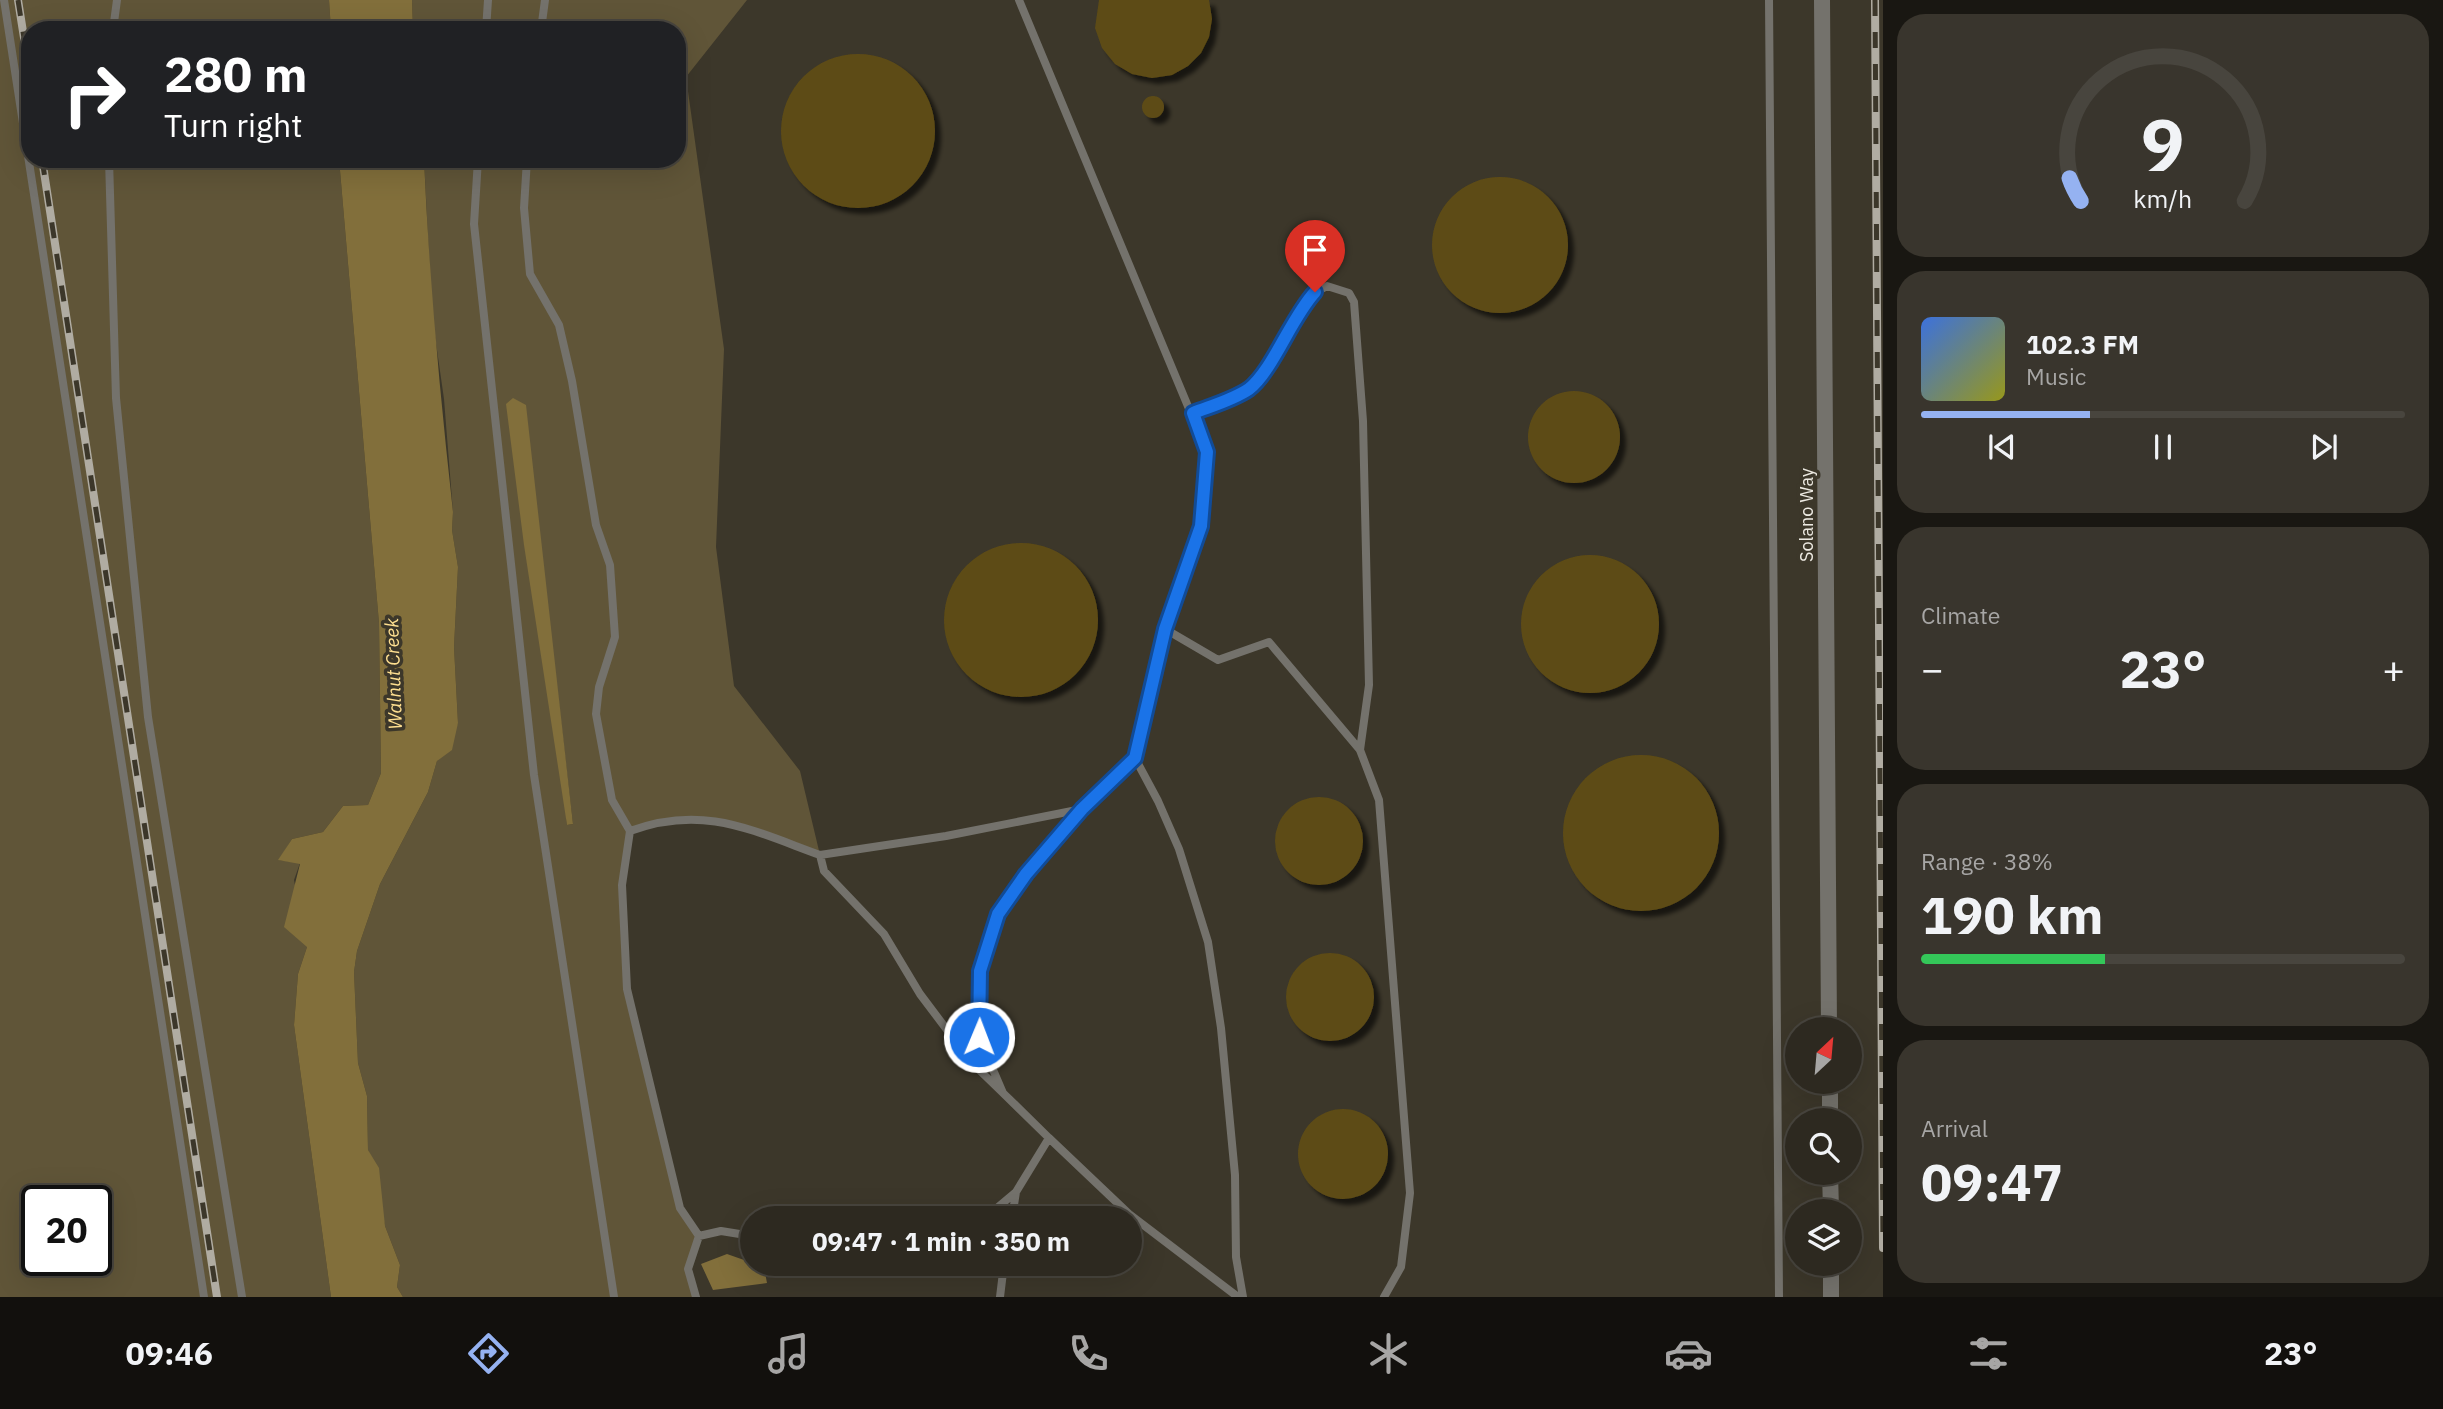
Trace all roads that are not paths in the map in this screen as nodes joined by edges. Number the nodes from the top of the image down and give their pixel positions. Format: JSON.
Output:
{"nodes":[{"id":1,"x":4,"y":0,"type":"edge"},
{"id":2,"x":117,"y":0,"type":"edge"},
{"id":3,"x":488,"y":0,"type":"edge"},
{"id":4,"x":545,"y":0,"type":"edge"},
{"id":5,"x":1019,"y":0,"type":"edge"},
{"id":6,"x":1769,"y":0,"type":"edge"},
{"id":7,"x":1822,"y":0,"type":"edge"},
{"id":8,"x":114,"y":21,"type":"edge"},
{"id":9,"x":487,"y":21,"type":"edge"},
{"id":10,"x":542,"y":21,"type":"edge"},
{"id":11,"x":21,"y":110,"type":"edge"},
{"id":12,"x":30,"y":168,"type":"edge"},
{"id":13,"x":109,"y":168,"type":"edge"},
{"id":14,"x":477,"y":168,"type":"edge"},
{"id":15,"x":526,"y":168,"type":"edge"},
{"id":16,"x":1193,"y":413,"type":"junction"},
{"id":17,"x":1165,"y":629,"type":"junction"},
{"id":18,"x":1360,"y":750,"type":"junction"},
{"id":19,"x":1135,"y":758,"type":"junction"},
{"id":20,"x":1082,"y":809,"type":"junction"},
{"id":21,"x":630,"y":831,"type":"junction"},
{"id":22,"x":820,"y":855,"type":"junction"},
{"id":23,"x":1829,"y":1017,"type":"edge"},
{"id":24,"x":1003,"y":1093,"type":"junction"},
{"id":25,"x":1049,"y":1138,"type":"junction"},
{"id":26,"x":1016,"y":1192,"type":"junction"},
{"id":27,"x":999,"y":1206,"type":"edge"},
{"id":28,"x":1014,"y":1206,"type":"edge"},
{"id":29,"x":740,"y":1234,"type":"edge"},
{"id":30,"x":699,"y":1236,"type":"junction"},
{"id":31,"x":1003,"y":1276,"type":"edge"},
{"id":32,"x":1831,"y":1276,"type":"edge"},
{"id":33,"x":204,"y":1297,"type":"edge"},
{"id":34,"x":242,"y":1297,"type":"edge"},
{"id":35,"x":614,"y":1297,"type":"edge"},
{"id":36,"x":696,"y":1297,"type":"edge"},
{"id":37,"x":1000,"y":1297,"type":"edge"},
{"id":38,"x":1240,"y":1297,"type":"edge"},
{"id":39,"x":1384,"y":1297,"type":"edge"},
{"id":40,"x":1779,"y":1297,"type":"edge"},
{"id":41,"x":1831,"y":1297,"type":"edge"}],
"edges":[{"from":1,"to":11,"type":"lane"},
{"from":2,"to":8,"type":"lane"},
{"from":3,"to":9,"type":"lane"},
{"from":4,"to":10,"type":"lane"},
{"from":5,"to":16,"type":"lane"},
{"from":6,"to":40,"type":"lane"},
{"from":7,"to":23,"type":"street","name":"Solano Way"},
{"from":12,"to":33,"type":"lane"},
{"from":13,"to":34,"type":"lane"},
{"from":14,"to":35,"type":"lane"},
{"from":15,"to":21,"type":"lane"},
{"from":16,"to":17,"type":"lane"},
{"from":16,"to":18,"type":"lane"},
{"from":17,"to":18,"type":"lane"},
{"from":17,"to":19,"type":"lane"},
{"from":18,"to":39,"type":"lane"},
{"from":19,"to":20,"type":"lane"},
{"from":19,"to":38,"type":"lane"},
{"from":20,"to":22,"type":"lane"},
{"from":20,"to":24,"type":"lane"},
{"from":21,"to":22,"type":"lane"},
{"from":21,"to":30,"type":"lane"},
{"from":22,"to":24,"type":"lane"},
{"from":24,"to":25,"type":"lane"},
{"from":25,"to":26,"type":"lane"},
{"from":25,"to":38,"type":"lane"},
{"from":26,"to":27,"type":"lane"},
{"from":26,"to":28,"type":"lane"},
{"from":29,"to":30,"type":"lane"},
{"from":30,"to":36,"type":"lane"},
{"from":31,"to":37,"type":"lane"},
{"from":32,"to":41,"type":"street"}]}
